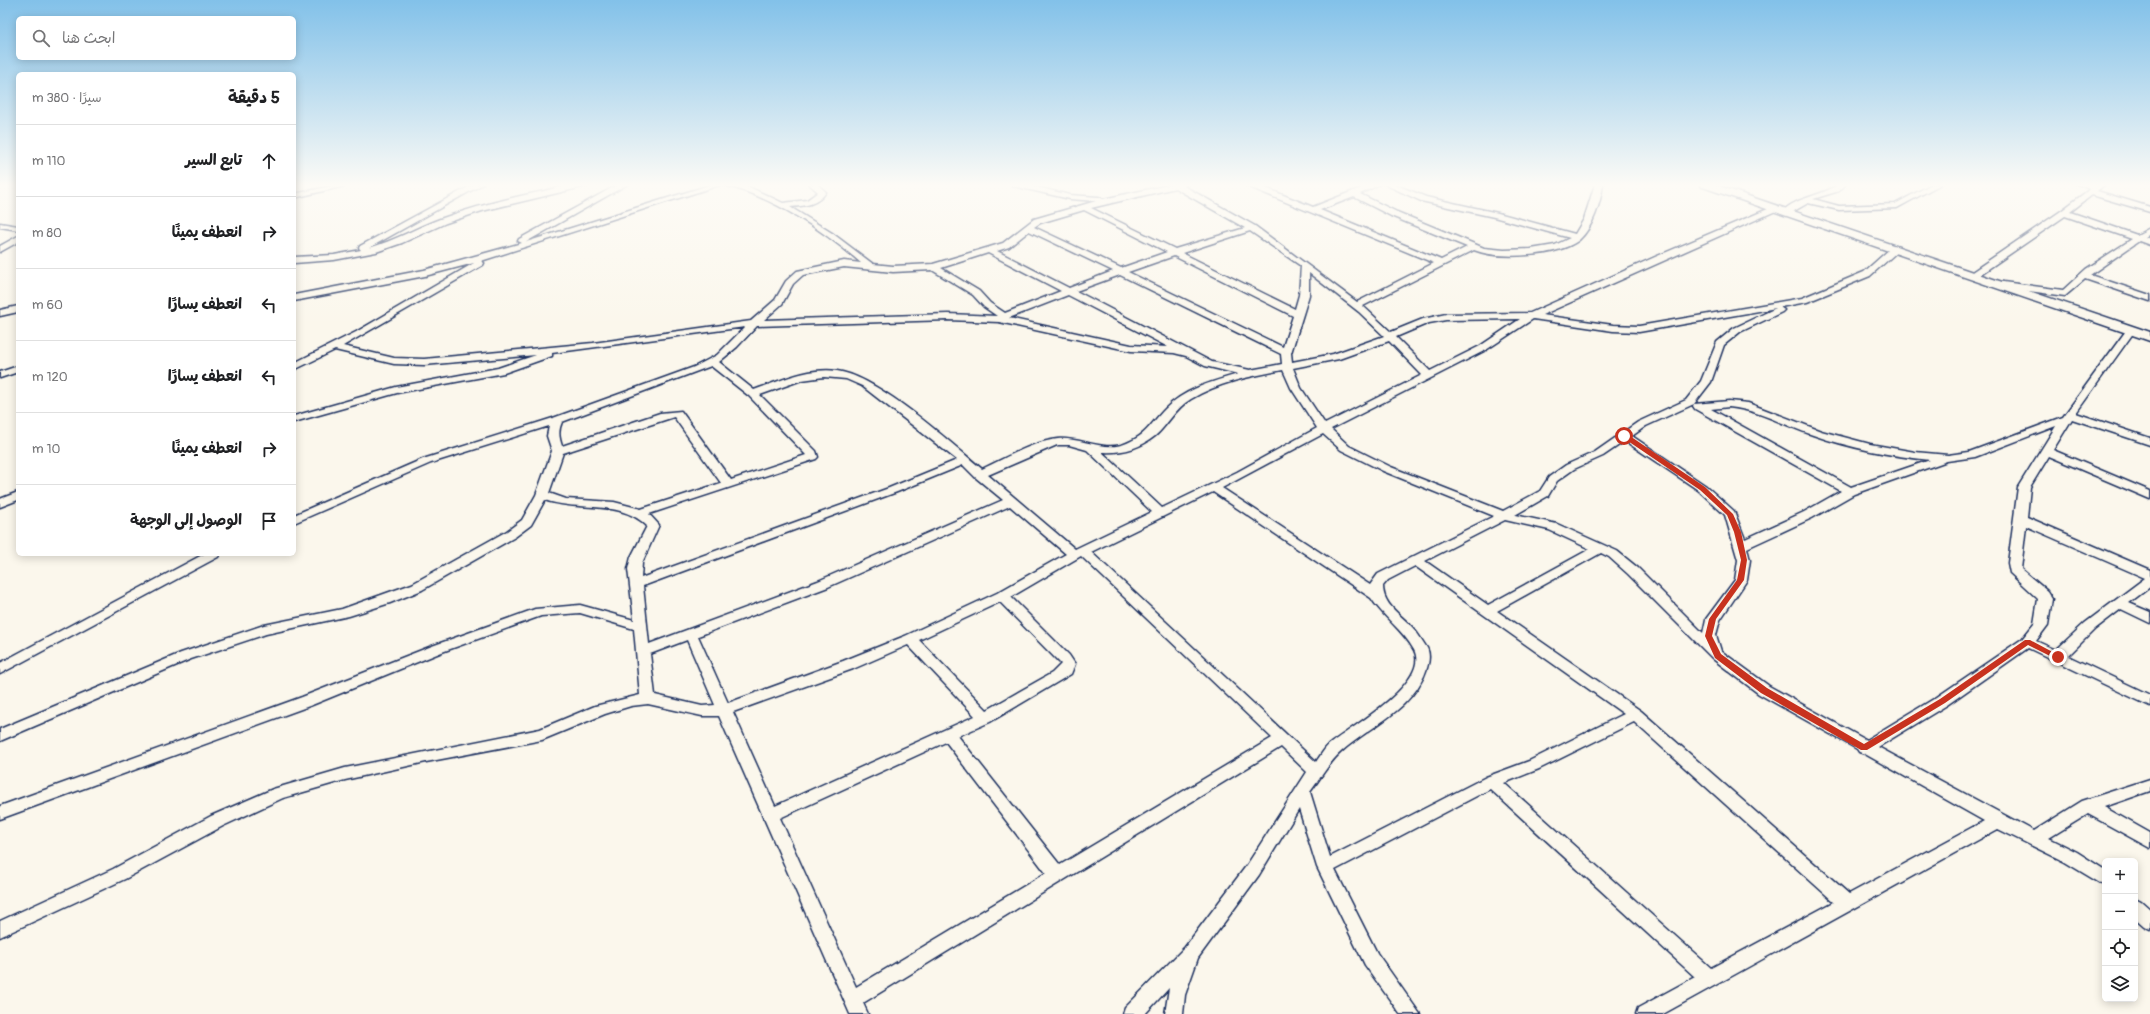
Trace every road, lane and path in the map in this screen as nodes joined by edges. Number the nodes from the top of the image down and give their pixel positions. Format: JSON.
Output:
{"nodes":[{"id":1,"x":395,"y":231,"type":"edge"},
{"id":2,"x":421,"y":231,"type":"edge"},
{"id":3,"x":541,"y":231,"type":"edge"},
{"id":4,"x":569,"y":231,"type":"edge"},
{"id":5,"x":825,"y":231,"type":"edge"},
{"id":6,"x":1023,"y":231,"type":"edge"},
{"id":7,"x":1037,"y":231,"type":"edge"},
{"id":8,"x":1132,"y":231,"type":"edge"},
{"id":9,"x":1242,"y":231,"type":"edge"},
{"id":10,"x":1257,"y":231,"type":"edge"},
{"id":11,"x":1364,"y":231,"type":"edge"},
{"id":12,"x":1439,"y":231,"type":"edge"},
{"id":13,"x":1552,"y":231,"type":"edge"},
{"id":14,"x":1580,"y":231,"type":"edge"},
{"id":15,"x":1726,"y":231,"type":"edge"},
{"id":16,"x":1843,"y":231,"type":"edge"},
{"id":17,"x":2037,"y":231,"type":"edge"},
{"id":18,"x":2118,"y":231,"type":"edge"},
{"id":19,"x":2148,"y":231,"type":"edge"},
{"id":20,"x":1576,"y":238,"type":"junction"},
{"id":21,"x":2138,"y":238,"type":"junction"},
{"id":22,"x":16,"y":240,"type":"edge"},
{"id":23,"x":2150,"y":242,"type":"edge"},
{"id":24,"x":1473,"y":246,"type":"junction"},
{"id":25,"x":0,"y":249,"type":"edge"},
{"id":26,"x":1895,"y":249,"type":"junction"},
{"id":27,"x":991,"y":250,"type":"junction"},
{"id":28,"x":1174,"y":253,"type":"junction"},
{"id":29,"x":497,"y":254,"type":"junction"},
{"id":30,"x":354,"y":255,"type":"junction"},
{"id":31,"x":296,"y":260,"type":"edge"},
{"id":32,"x":1442,"y":263,"type":"junction"},
{"id":33,"x":1305,"y":266,"type":"junction"},
{"id":34,"x":871,"y":267,"type":"junction"},
{"id":35,"x":934,"y":267,"type":"junction"},
{"id":36,"x":1120,"y":272,"type":"junction"},
{"id":37,"x":1972,"y":276,"type":"junction"},
{"id":38,"x":2084,"y":276,"type":"junction"},
{"id":39,"x":1996,"y":284,"type":"junction"},
{"id":40,"x":1069,"y":291,"type":"junction"},
{"id":41,"x":296,"y":298,"type":"edge"},
{"id":42,"x":2150,"y":298,"type":"edge"},
{"id":43,"x":1804,"y":300,"type":"junction"},
{"id":44,"x":1356,"y":306,"type":"junction"},
{"id":45,"x":16,"y":309,"type":"edge"},
{"id":46,"x":0,"y":313,"type":"edge"},
{"id":47,"x":1297,"y":314,"type":"junction"},
{"id":48,"x":1529,"y":316,"type":"junction"},
{"id":49,"x":1002,"y":318,"type":"junction"},
{"id":50,"x":754,"y":323,"type":"junction"},
{"id":51,"x":2131,"y":330,"type":"junction"},
{"id":52,"x":1389,"y":337,"type":"junction"},
{"id":53,"x":2150,"y":337,"type":"edge"},
{"id":54,"x":335,"y":347,"type":"junction"},
{"id":55,"x":580,"y":347,"type":"junction"},
{"id":56,"x":1185,"y":353,"type":"junction"},
{"id":57,"x":1286,"y":353,"type":"junction"},
{"id":58,"x":712,"y":362,"type":"junction"},
{"id":59,"x":296,"y":366,"type":"edge"},
{"id":60,"x":1287,"y":366,"type":"junction"},
{"id":61,"x":16,"y":370,"type":"edge"},
{"id":62,"x":1251,"y":373,"type":"junction"},
{"id":63,"x":0,"y":375,"type":"edge"},
{"id":64,"x":1429,"y":376,"type":"junction"},
{"id":65,"x":753,"y":394,"type":"junction"},
{"id":66,"x":1694,"y":404,"type":"junction"},
{"id":67,"x":2067,"y":416,"type":"junction"},
{"id":68,"x":296,"y":418,"type":"edge"},
{"id":69,"x":557,"y":420,"type":"junction"},
{"id":70,"x":1323,"y":429,"type":"junction"},
{"id":71,"x":1624,"y":436,"type":"junction"},
{"id":72,"x":2150,"y":442,"type":"edge"},
{"id":73,"x":1091,"y":448,"type":"junction"},
{"id":74,"x":558,"y":451,"type":"junction"},
{"id":75,"x":2046,"y":451,"type":"junction"},
{"id":76,"x":1948,"y":458,"type":"junction"},
{"id":77,"x":963,"y":461,"type":"junction"},
{"id":78,"x":979,"y":475,"type":"junction"},
{"id":79,"x":729,"y":485,"type":"junction"},
{"id":80,"x":1213,"y":487,"type":"junction"},
{"id":81,"x":1850,"y":492,"type":"junction"},
{"id":82,"x":542,"y":495,"type":"junction"},
{"id":83,"x":2150,"y":495,"type":"edge"},
{"id":84,"x":1010,"y":501,"type":"junction"},
{"id":85,"x":641,"y":513,"type":"junction"},
{"id":86,"x":1160,"y":513,"type":"junction"},
{"id":87,"x":1504,"y":516,"type":"junction"},
{"id":88,"x":296,"y":518,"type":"edge"},
{"id":89,"x":2021,"y":519,"type":"junction"},
{"id":90,"x":1740,"y":546,"type":"junction"},
{"id":91,"x":1601,"y":548,"type":"junction"},
{"id":92,"x":1078,"y":553,"type":"junction"},
{"id":93,"x":210,"y":556,"type":"edge"},
{"id":94,"x":1416,"y":561,"type":"junction"},
{"id":95,"x":2150,"y":575,"type":"edge"},
{"id":96,"x":2150,"y":580,"type":"edge"},
{"id":97,"x":636,"y":584,"type":"junction"},
{"id":98,"x":1376,"y":595,"type":"junction"},
{"id":99,"x":1002,"y":596,"type":"junction"},
{"id":100,"x":2121,"y":604,"type":"junction"},
{"id":101,"x":1487,"y":611,"type":"junction"},
{"id":102,"x":2150,"y":618,"type":"edge"},
{"id":103,"x":640,"y":626,"type":"junction"},
{"id":104,"x":691,"y":635,"type":"junction"},
{"id":105,"x":910,"y":639,"type":"junction"},
{"id":106,"x":2028,"y":642,"type":"junction"},
{"id":107,"x":642,"y":652,"type":"junction"},
{"id":108,"x":1718,"y":656,"type":"junction"},
{"id":109,"x":2058,"y":657,"type":"junction"},
{"id":110,"x":0,"y":669,"type":"edge"},
{"id":111,"x":648,"y":698,"type":"junction"},
{"id":112,"x":2150,"y":701,"type":"edge"},
{"id":113,"x":724,"y":710,"type":"junction"},
{"id":114,"x":1636,"y":715,"type":"junction"},
{"id":115,"x":985,"y":718,"type":"junction"},
{"id":116,"x":948,"y":734,"type":"junction"},
{"id":117,"x":0,"y":735,"type":"edge"},
{"id":118,"x":1283,"y":739,"type":"junction"},
{"id":119,"x":1864,"y":748,"type":"junction"},
{"id":120,"x":1317,"y":772,"type":"junction"},
{"id":121,"x":1492,"y":781,"type":"junction"},
{"id":122,"x":2150,"y":785,"type":"edge"},
{"id":123,"x":1302,"y":791,"type":"junction"},
{"id":124,"x":2088,"y":806,"type":"junction"},
{"id":125,"x":0,"y":813,"type":"edge"},
{"id":126,"x":771,"y":816,"type":"junction"},
{"id":127,"x":1998,"y":821,"type":"junction"},
{"id":128,"x":2034,"y":839,"type":"junction"},
{"id":129,"x":2150,"y":840,"type":"edge"},
{"id":130,"x":1325,"y":867,"type":"junction"},
{"id":131,"x":1058,"y":876,"type":"junction"},
{"id":132,"x":2102,"y":877,"type":"edge"},
{"id":133,"x":1848,"y":904,"type":"junction"},
{"id":134,"x":2138,"y":909,"type":"edge"},
{"id":135,"x":2150,"y":922,"type":"edge"},
{"id":136,"x":0,"y":929,"type":"edge"},
{"id":137,"x":1191,"y":954,"type":"junction"},
{"id":138,"x":1710,"y":979,"type":"junction"},
{"id":139,"x":856,"y":1007,"type":"edge"},
{"id":140,"x":1132,"y":1014,"type":"edge"},
{"id":141,"x":1174,"y":1014,"type":"edge"},
{"id":142,"x":1411,"y":1014,"type":"edge"},
{"id":143,"x":1645,"y":1014,"type":"edge"}],
"edges":[{"from":1,"to":30,"type":"street"},
{"from":2,"to":30,"type":"street"},
{"from":3,"to":29,"type":"street"},
{"from":4,"to":29,"type":"street"},
{"from":5,"to":34,"type":"street"},
{"from":6,"to":27,"type":"street"},
{"from":7,"to":36,"type":"street"},
{"from":8,"to":28,"type":"street"},
{"from":9,"to":28,"type":"street"},
{"from":10,"to":33,"type":"street"},
{"from":11,"to":32,"type":"street"},
{"from":12,"to":24,"type":"street"},
{"from":13,"to":20,"type":"street"},
{"from":14,"to":20,"type":"street"},
{"from":15,"to":48,"type":"street"},
{"from":16,"to":26,"type":"street"},
{"from":17,"to":37,"type":"street"},
{"from":18,"to":21,"type":"street"},
{"from":19,"to":21,"type":"street"},
{"from":20,"to":24,"type":"street"},
{"from":21,"to":23,"type":"street"},
{"from":21,"to":38,"type":"street"},
{"from":22,"to":25,"type":"street"},
{"from":24,"to":32,"type":"street"},
{"from":26,"to":37,"type":"street"},
{"from":26,"to":43,"type":"street"},
{"from":27,"to":35,"type":"street"},
{"from":27,"to":40,"type":"street"},
{"from":28,"to":36,"type":"street"},
{"from":28,"to":47,"type":"street"},
{"from":29,"to":41,"type":"street"},
{"from":29,"to":54,"type":"street"},
{"from":30,"to":31,"type":"street"},
{"from":32,"to":44,"type":"street"},
{"from":33,"to":44,"type":"street"},
{"from":33,"to":47,"type":"street"},
{"from":34,"to":35,"type":"street"},
{"from":34,"to":50,"type":"street"},
{"from":35,"to":49,"type":"street"},
{"from":36,"to":40,"type":"street"},
{"from":36,"to":57,"type":"street"},
{"from":37,"to":39,"type":"street"},
{"from":38,"to":39,"type":"street"},
{"from":38,"to":42,"type":"street"},
{"from":39,"to":51,"type":"street"},
{"from":40,"to":49,"type":"street"},
{"from":40,"to":56,"type":"street"},
{"from":43,"to":48,"type":"street"},
{"from":43,"to":66,"type":"street"},
{"from":44,"to":52,"type":"street"},
{"from":45,"to":46,"type":"street"},
{"from":47,"to":57,"type":"street"},
{"from":48,"to":52,"type":"street"},
{"from":48,"to":64,"type":"street"},
{"from":49,"to":50,"type":"street"},
{"from":49,"to":56,"type":"street"},
{"from":50,"to":55,"type":"street"},
{"from":50,"to":58,"type":"street"},
{"from":51,"to":53,"type":"street"},
{"from":51,"to":67,"type":"street"},
{"from":52,"to":60,"type":"street"},
{"from":52,"to":64,"type":"street"},
{"from":54,"to":55,"type":"street"},
{"from":54,"to":59,"type":"street"},
{"from":55,"to":68,"type":"street"},
{"from":56,"to":62,"type":"street"},
{"from":57,"to":60,"type":"street"},
{"from":58,"to":65,"type":"street"},
{"from":58,"to":69,"type":"street"},
{"from":60,"to":62,"type":"street"},
{"from":60,"to":70,"type":"street"},
{"from":61,"to":63,"type":"street"},
{"from":62,"to":73,"type":"street"},
{"from":64,"to":70,"type":"street"},
{"from":65,"to":77,"type":"street"},
{"from":65,"to":79,"type":"street"},
{"from":66,"to":71,"type":"street"},
{"from":66,"to":76,"type":"street"},
{"from":66,"to":81,"type":"street"},
{"from":67,"to":72,"type":"street"},
{"from":67,"to":75,"type":"street"},
{"from":67,"to":76,"type":"street"},
{"from":69,"to":74,"type":"street"},
{"from":69,"to":88,"type":"street"},
{"from":70,"to":80,"type":"street"},
{"from":70,"to":87,"type":"street"},
{"from":71,"to":87,"type":"street"},
{"from":71,"to":90,"type":"street"},
{"from":73,"to":78,"type":"street"},
{"from":73,"to":86,"type":"street"},
{"from":74,"to":79,"type":"street"},
{"from":74,"to":82,"type":"street"},
{"from":75,"to":83,"type":"street"},
{"from":75,"to":89,"type":"street"},
{"from":76,"to":81,"type":"street"},
{"from":77,"to":78,"type":"street"},
{"from":77,"to":97,"type":"street"},
{"from":78,"to":84,"type":"street"},
{"from":79,"to":85,"type":"street"},
{"from":80,"to":86,"type":"street"},
{"from":80,"to":98,"type":"street"},
{"from":81,"to":90,"type":"street"},
{"from":82,"to":85,"type":"street"},
{"from":82,"to":117,"type":"street"},
{"from":84,"to":92,"type":"street"},
{"from":84,"to":104,"type":"street"},
{"from":85,"to":97,"type":"street"},
{"from":86,"to":92,"type":"street"},
{"from":87,"to":91,"type":"street"},
{"from":87,"to":94,"type":"street"},
{"from":89,"to":95,"type":"street"},
{"from":89,"to":106,"type":"street"},
{"from":90,"to":108,"type":"street"},
{"from":91,"to":101,"type":"street"},
{"from":91,"to":108,"type":"street"},
{"from":92,"to":99,"type":"street"},
{"from":92,"to":118,"type":"street"},
{"from":93,"to":110,"type":"street"},
{"from":94,"to":98,"type":"street"},
{"from":94,"to":101,"type":"street"},
{"from":96,"to":100,"type":"street"},
{"from":97,"to":103,"type":"street"},
{"from":98,"to":120,"type":"street"},
{"from":99,"to":105,"type":"street"},
{"from":99,"to":115,"type":"street"},
{"from":100,"to":102,"type":"street"},
{"from":100,"to":109,"type":"street"},
{"from":101,"to":114,"type":"street"},
{"from":103,"to":107,"type":"street"},
{"from":103,"to":125,"type":"street"},
{"from":104,"to":107,"type":"street"},
{"from":104,"to":113,"type":"street"},
{"from":105,"to":113,"type":"street"},
{"from":105,"to":115,"type":"street"},
{"from":106,"to":109,"type":"street"},
{"from":106,"to":119,"type":"street"},
{"from":107,"to":111,"type":"street"},
{"from":108,"to":119,"type":"street"},
{"from":109,"to":112,"type":"street"},
{"from":111,"to":113,"type":"street"},
{"from":111,"to":136,"type":"street"},
{"from":113,"to":126,"type":"street"},
{"from":114,"to":121,"type":"street"},
{"from":114,"to":133,"type":"street"},
{"from":115,"to":116,"type":"street"},
{"from":116,"to":126,"type":"street"},
{"from":116,"to":131,"type":"street"},
{"from":118,"to":120,"type":"street"},
{"from":118,"to":131,"type":"street"},
{"from":119,"to":127,"type":"street"},
{"from":120,"to":123,"type":"street"},
{"from":121,"to":130,"type":"street"},
{"from":121,"to":138,"type":"street"},
{"from":122,"to":124,"type":"street"},
{"from":123,"to":130,"type":"street"},
{"from":123,"to":137,"type":"street"},
{"from":124,"to":128,"type":"street"},
{"from":124,"to":129,"type":"street"},
{"from":126,"to":139,"type":"street"},
{"from":127,"to":128,"type":"street"},
{"from":127,"to":133,"type":"street"},
{"from":128,"to":132,"type":"street"},
{"from":130,"to":142,"type":"street"},
{"from":131,"to":139,"type":"street"},
{"from":133,"to":138,"type":"street"},
{"from":134,"to":135,"type":"street"},
{"from":137,"to":140,"type":"street"},
{"from":137,"to":141,"type":"street"},
{"from":138,"to":143,"type":"street"}]}
